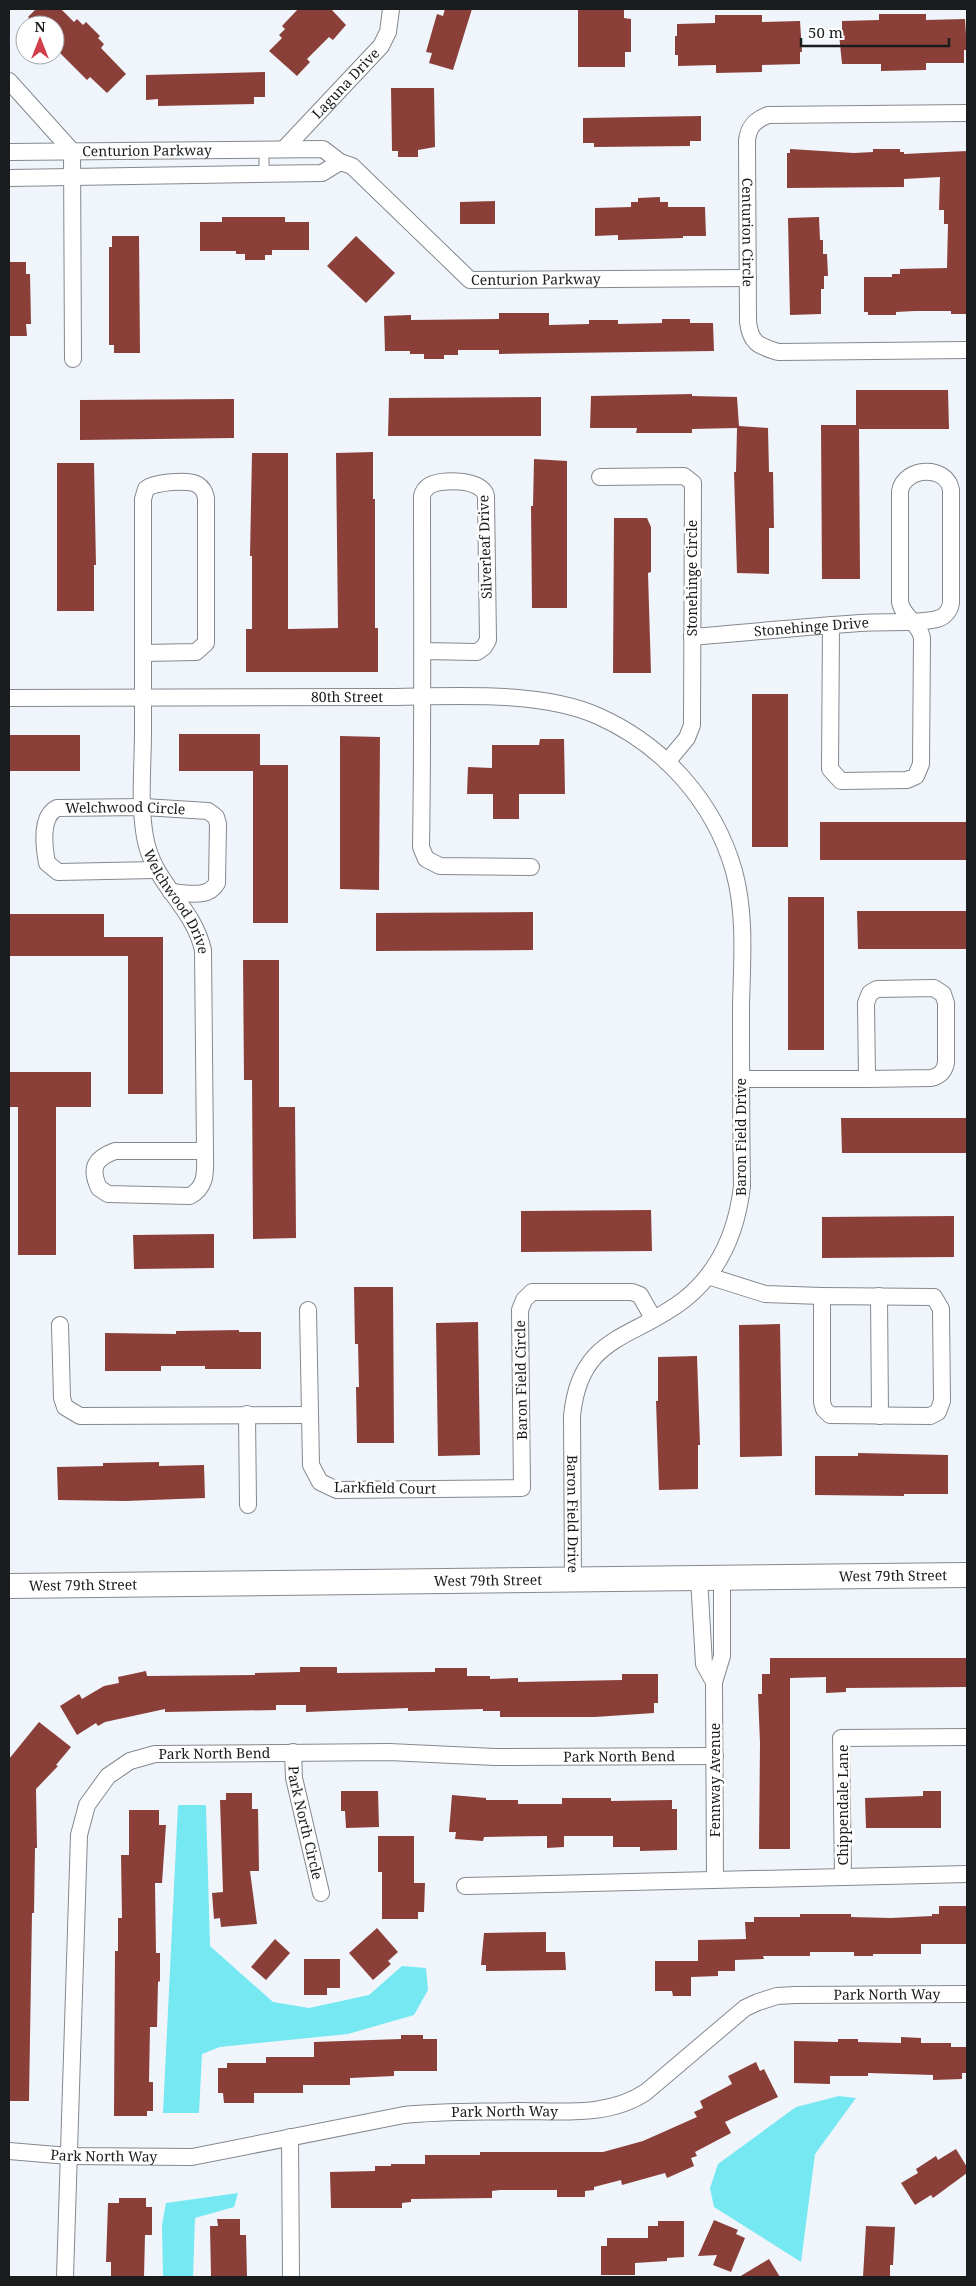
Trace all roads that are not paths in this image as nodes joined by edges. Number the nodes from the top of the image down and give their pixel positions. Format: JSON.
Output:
{"nodes":[{"id":1,"x":391,"y":9,"type":"edge"},
{"id":2,"x":9,"y":81,"type":"edge"},
{"id":3,"x":967,"y":113,"type":"edge"},
{"id":4,"x":284,"y":149,"type":"junction"},
{"id":5,"x":264,"y":150,"type":"junction"},
{"id":6,"x":72,"y":151,"type":"junction"},
{"id":7,"x":9,"y":152,"type":"edge"},
{"id":8,"x":340,"y":162,"type":"junction"},
{"id":9,"x":264,"y":176,"type":"junction"},
{"id":10,"x":72,"y":177,"type":"junction"},
{"id":11,"x":9,"y":178,"type":"edge"},
{"id":12,"x":748,"y":278,"type":"junction"},
{"id":13,"x":967,"y":350,"type":"edge"},
{"id":14,"x":73,"y":359,"type":"dead end"},
{"id":15,"x":600,"y":477,"type":"dead end"},
{"id":16,"x":913,"y":620,"type":"junction"},
{"id":17,"x":830,"y":625,"type":"junction"},
{"id":18,"x":692,"y":637,"type":"junction"},
{"id":19,"x":423,"y":651,"type":"junction"},
{"id":20,"x":143,"y":653,"type":"junction"},
{"id":21,"x":423,"y":697,"type":"junction"},
{"id":22,"x":9,"y":698,"type":"edge"},
{"id":23,"x":143,"y":698,"type":"junction"},
{"id":24,"x":667,"y":762,"type":"junction"},
{"id":25,"x":144,"y":807,"type":"junction"},
{"id":26,"x":531,"y":867,"type":"dead end"},
{"id":27,"x":156,"y":870,"type":"junction"},
{"id":28,"x":172,"y":892,"type":"junction"},
{"id":29,"x":741,"y":1079,"type":"junction"},
{"id":30,"x":866,"y":1079,"type":"junction"},
{"id":31,"x":205,"y":1151,"type":"junction"},
{"id":32,"x":708,"y":1276,"type":"junction"},
{"id":33,"x":822,"y":1296,"type":"junction"},
{"id":34,"x":879,"y":1296,"type":"junction"},
{"id":35,"x":308,"y":1310,"type":"dead end"},
{"id":36,"x":653,"y":1318,"type":"junction"},
{"id":37,"x":60,"y":1325,"type":"dead end"},
{"id":38,"x":247,"y":1414,"type":"junction"},
{"id":39,"x":310,"y":1415,"type":"junction"},
{"id":40,"x":880,"y":1416,"type":"junction"},
{"id":41,"x":522,"y":1488,"type":"joint"},
{"id":42,"x":248,"y":1505,"type":"dead end"},
{"id":43,"x":967,"y":1575,"type":"edge"},
{"id":44,"x":699,"y":1578,"type":"junction"},
{"id":45,"x":722,"y":1578,"type":"junction"},
{"id":46,"x":573,"y":1580,"type":"junction"},
{"id":47,"x":9,"y":1586,"type":"edge"},
{"id":48,"x":714,"y":1682,"type":"junction"},
{"id":49,"x":967,"y":1737,"type":"edge"},
{"id":50,"x":292,"y":1752,"type":"junction"},
{"id":51,"x":715,"y":1756,"type":"junction"},
{"id":52,"x":967,"y":1874,"type":"edge"},
{"id":53,"x":843,"y":1876,"type":"junction"},
{"id":54,"x":715,"y":1879,"type":"junction"},
{"id":55,"x":465,"y":1886,"type":"dead end"},
{"id":56,"x":321,"y":1893,"type":"dead end"},
{"id":57,"x":967,"y":1994,"type":"edge"},
{"id":58,"x":290,"y":2137,"type":"junction"},
{"id":59,"x":9,"y":2152,"type":"edge"},
{"id":60,"x":69,"y":2156,"type":"junction"},
{"id":61,"x":65,"y":2277,"type":"edge"},
{"id":62,"x":291,"y":2277,"type":"edge"}],
"edges":[{"from":1,"to":4,"type":"street","name":"Laguna Drive"},
{"from":2,"to":6,"type":"street"},
{"from":3,"to":12,"type":"street","name":"Centurion Circle"},
{"from":4,"to":5,"type":"street","name":"Centurion Parkway"},
{"from":4,"to":8,"type":"street","name":"Centurion Parkway"},
{"from":5,"to":6,"type":"street","name":"Centurion Parkway"},
{"from":5,"to":9,"type":"lane"},
{"from":6,"to":7,"type":"street","name":"Centurion Parkway"},
{"from":6,"to":10,"type":"street"},
{"from":8,"to":9,"type":"street","name":"Centurion Parkway"},
{"from":8,"to":12,"type":"street","name":"Centurion Parkway"},
{"from":9,"to":10,"type":"street","name":"Centurion Parkway"},
{"from":10,"to":11,"type":"street","name":"Centurion Parkway"},
{"from":10,"to":14,"type":"street","name":"Centurion Parkway"},
{"from":12,"to":13,"type":"street","name":"Centurion Circle"},
{"from":15,"to":18,"type":"street","name":"Stonehinge Circle"},
{"from":16,"to":16,"type":"street","name":"Stonehinge Drive"},
{"from":16,"to":17,"type":"street","name":"Stonehinge Drive"},
{"from":16,"to":17,"type":"street"},
{"from":17,"to":18,"type":"street","name":"Stonehinge Drive"},
{"from":18,"to":24,"type":"street","name":"Stonehinge Circle"},
{"from":19,"to":19,"type":"street","name":"Silverleaf Drive"},
{"from":19,"to":21,"type":"street","name":"Silverleaf Drive"},
{"from":20,"to":20,"type":"street","name":"Welchwood Drive"},
{"from":20,"to":23,"type":"street","name":"Welchwood Drive"},
{"from":21,"to":23,"type":"street","name":"80th Street"},
{"from":21,"to":24,"type":"street","name":"80th Street"},
{"from":21,"to":26,"type":"street","name":"Silverleaf Drive"},
{"from":22,"to":23,"type":"street","name":"80th Street"},
{"from":23,"to":25,"type":"street","name":"Welchwood Drive"},
{"from":24,"to":29,"type":"street","name":"Baron Field Drive"},
{"from":25,"to":27,"type":"street","name":"Welchwood Drive"},
{"from":25,"to":27,"type":"street","name":"Welchwood Circle"},
{"from":25,"to":28,"type":"street","name":"Welchwood Circle"},
{"from":27,"to":28,"type":"street","name":"Welchwood Drive"},
{"from":28,"to":31,"type":"street","name":"Welchwood Drive"},
{"from":29,"to":30,"type":"street"},
{"from":29,"to":32,"type":"street","name":"Baron Field Drive"},
{"from":30,"to":30,"type":"street"},
{"from":31,"to":31,"type":"street","name":"Welchwood Drive"},
{"from":32,"to":33,"type":"street"},
{"from":32,"to":36,"type":"street","name":"Baron Field Drive"},
{"from":33,"to":34,"type":"street"},
{"from":33,"to":40,"type":"street"},
{"from":34,"to":40,"type":"street"},
{"from":34,"to":40,"type":"street"},
{"from":35,"to":39,"type":"street","name":"Larkfield Court"},
{"from":36,"to":41,"type":"street","name":"Baron Field Circle"},
{"from":36,"to":46,"type":"street","name":"Baron Field Drive"},
{"from":37,"to":38,"type":"street"},
{"from":38,"to":39,"type":"street"},
{"from":38,"to":42,"type":"street"},
{"from":39,"to":41,"type":"street","name":"Larkfield Court"},
{"from":43,"to":45,"type":"main road","name":"West 79th Street"},
{"from":44,"to":45,"type":"main road","name":"West 79th Street"},
{"from":44,"to":46,"type":"main road","name":"West 79th Street"},
{"from":44,"to":48,"type":"street","name":"Fennway Avenue"},
{"from":45,"to":48,"type":"street","name":"Fennway Avenue"},
{"from":46,"to":47,"type":"main road","name":"West 79th Street"},
{"from":48,"to":51,"type":"street","name":"Fennway Avenue"},
{"from":49,"to":53,"type":"street","name":"Chippendale Lane"},
{"from":50,"to":51,"type":"street","name":"Park North Bend"},
{"from":50,"to":56,"type":"street","name":"Park North Circle"},
{"from":50,"to":60,"type":"street","name":"Park North Bend"},
{"from":51,"to":54,"type":"street","name":"Fennway Avenue"},
{"from":52,"to":53,"type":"street"},
{"from":53,"to":54,"type":"street"},
{"from":54,"to":55,"type":"street"},
{"from":57,"to":58,"type":"street","name":"Park North Way"},
{"from":58,"to":60,"type":"street","name":"Park North Way"},
{"from":58,"to":62,"type":"street"},
{"from":59,"to":60,"type":"street","name":"Park North Way"},
{"from":60,"to":61,"type":"street","name":"Park North Bend"}]}
